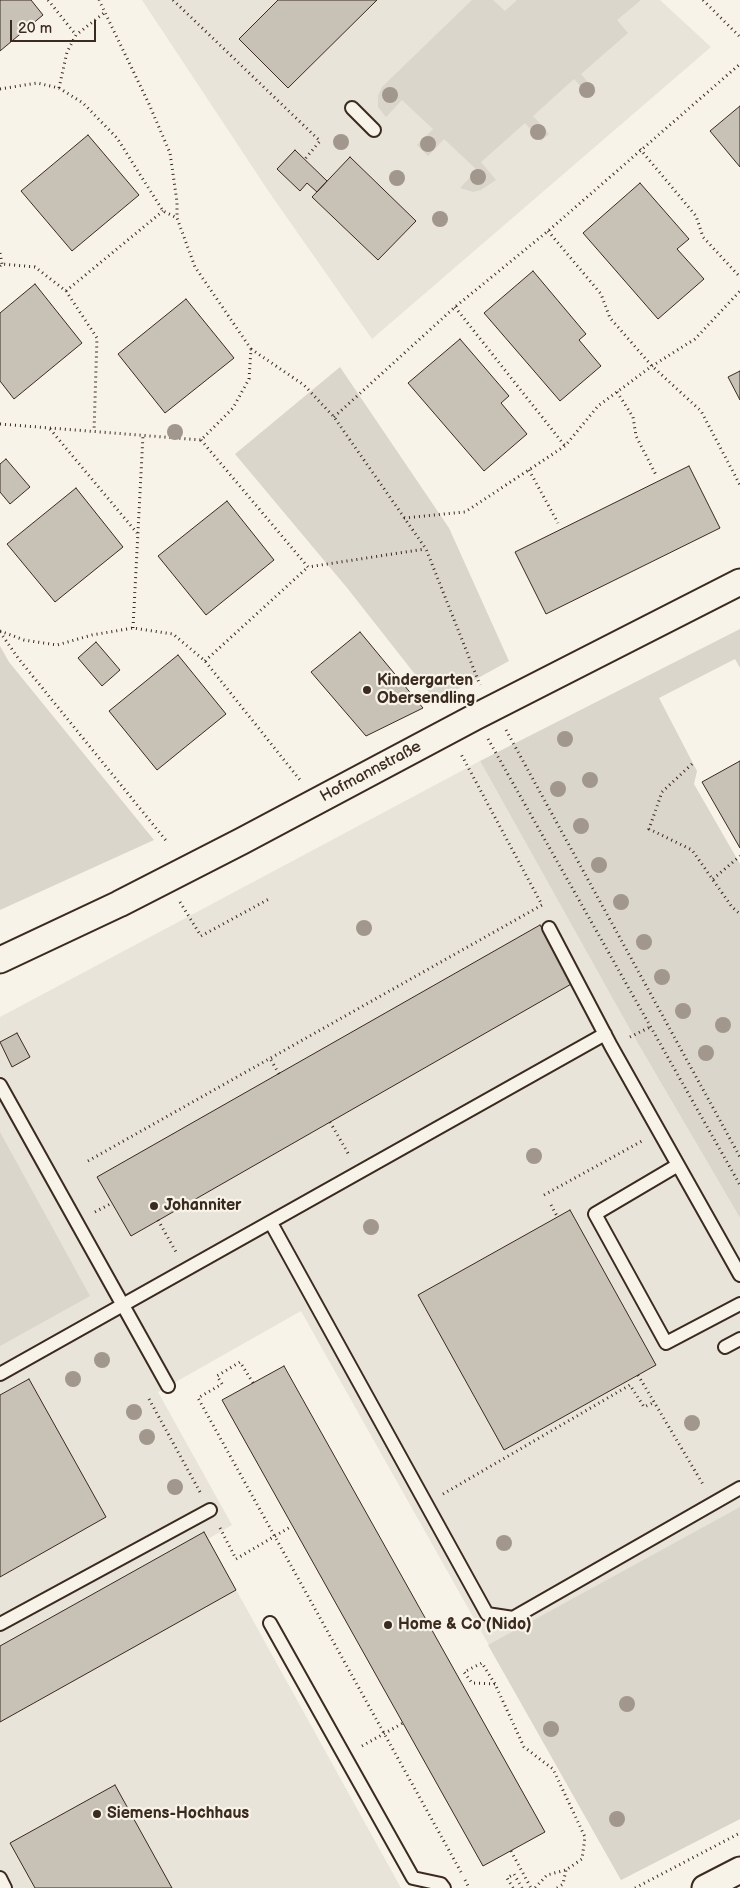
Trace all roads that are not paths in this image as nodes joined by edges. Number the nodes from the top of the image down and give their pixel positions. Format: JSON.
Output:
{"nodes":[{"id":1,"x":352,"y":108,"type":"dead end"},
{"id":2,"x":374,"y":130,"type":"dead end"},
{"id":3,"x":740,"y":582,"type":"edge"},
{"id":4,"x":549,"y":928,"type":"dead end"},
{"id":5,"x":0,"y":960,"type":"edge"},
{"id":6,"x":605,"y":1034,"type":"junction"},
{"id":7,"x":0,"y":1085,"type":"edge"},
{"id":8,"x":678,"y":1165,"type":"junction"},
{"id":9,"x":271,"y":1223,"type":"junction"},
{"id":10,"x":740,"y":1275,"type":"edge"},
{"id":11,"x":740,"y":1304,"type":"edge"},
{"id":12,"x":122,"y":1306,"type":"junction"},
{"id":13,"x":740,"y":1339,"type":"edge"},
{"id":14,"x":725,"y":1347,"type":"dead end"},
{"id":15,"x":0,"y":1374,"type":"edge"},
{"id":16,"x":168,"y":1386,"type":"dead end"},
{"id":17,"x":740,"y":1488,"type":"edge"},
{"id":18,"x":210,"y":1510,"type":"road end"},
{"id":19,"x":270,"y":1623,"type":"dead end"},
{"id":20,"x":0,"y":1624,"type":"edge"},
{"id":21,"x":740,"y":1870,"type":"edge"},
{"id":22,"x":0,"y":1878,"type":"edge"},
{"id":23,"x":5,"y":1888,"type":"edge"},
{"id":24,"x":444,"y":1888,"type":"edge"},
{"id":25,"x":705,"y":1888,"type":"edge"}],
"edges":[{"from":1,"to":2,"type":"lane"},
{"from":3,"to":5,"type":"street","name":"Hofmannstraße"},
{"from":4,"to":6,"type":"lane"},
{"from":6,"to":8,"type":"lane"},
{"from":6,"to":9,"type":"lane"},
{"from":7,"to":12,"type":"lane"},
{"from":8,"to":10,"type":"lane"},
{"from":8,"to":11,"type":"lane"},
{"from":9,"to":12,"type":"lane"},
{"from":9,"to":17,"type":"lane"},
{"from":12,"to":15,"type":"lane"},
{"from":12,"to":16,"type":"lane"},
{"from":13,"to":14,"type":"lane"},
{"from":18,"to":20,"type":"lane"},
{"from":19,"to":24,"type":"lane"},
{"from":21,"to":25,"type":"street"},
{"from":22,"to":23,"type":"lane"}]}
